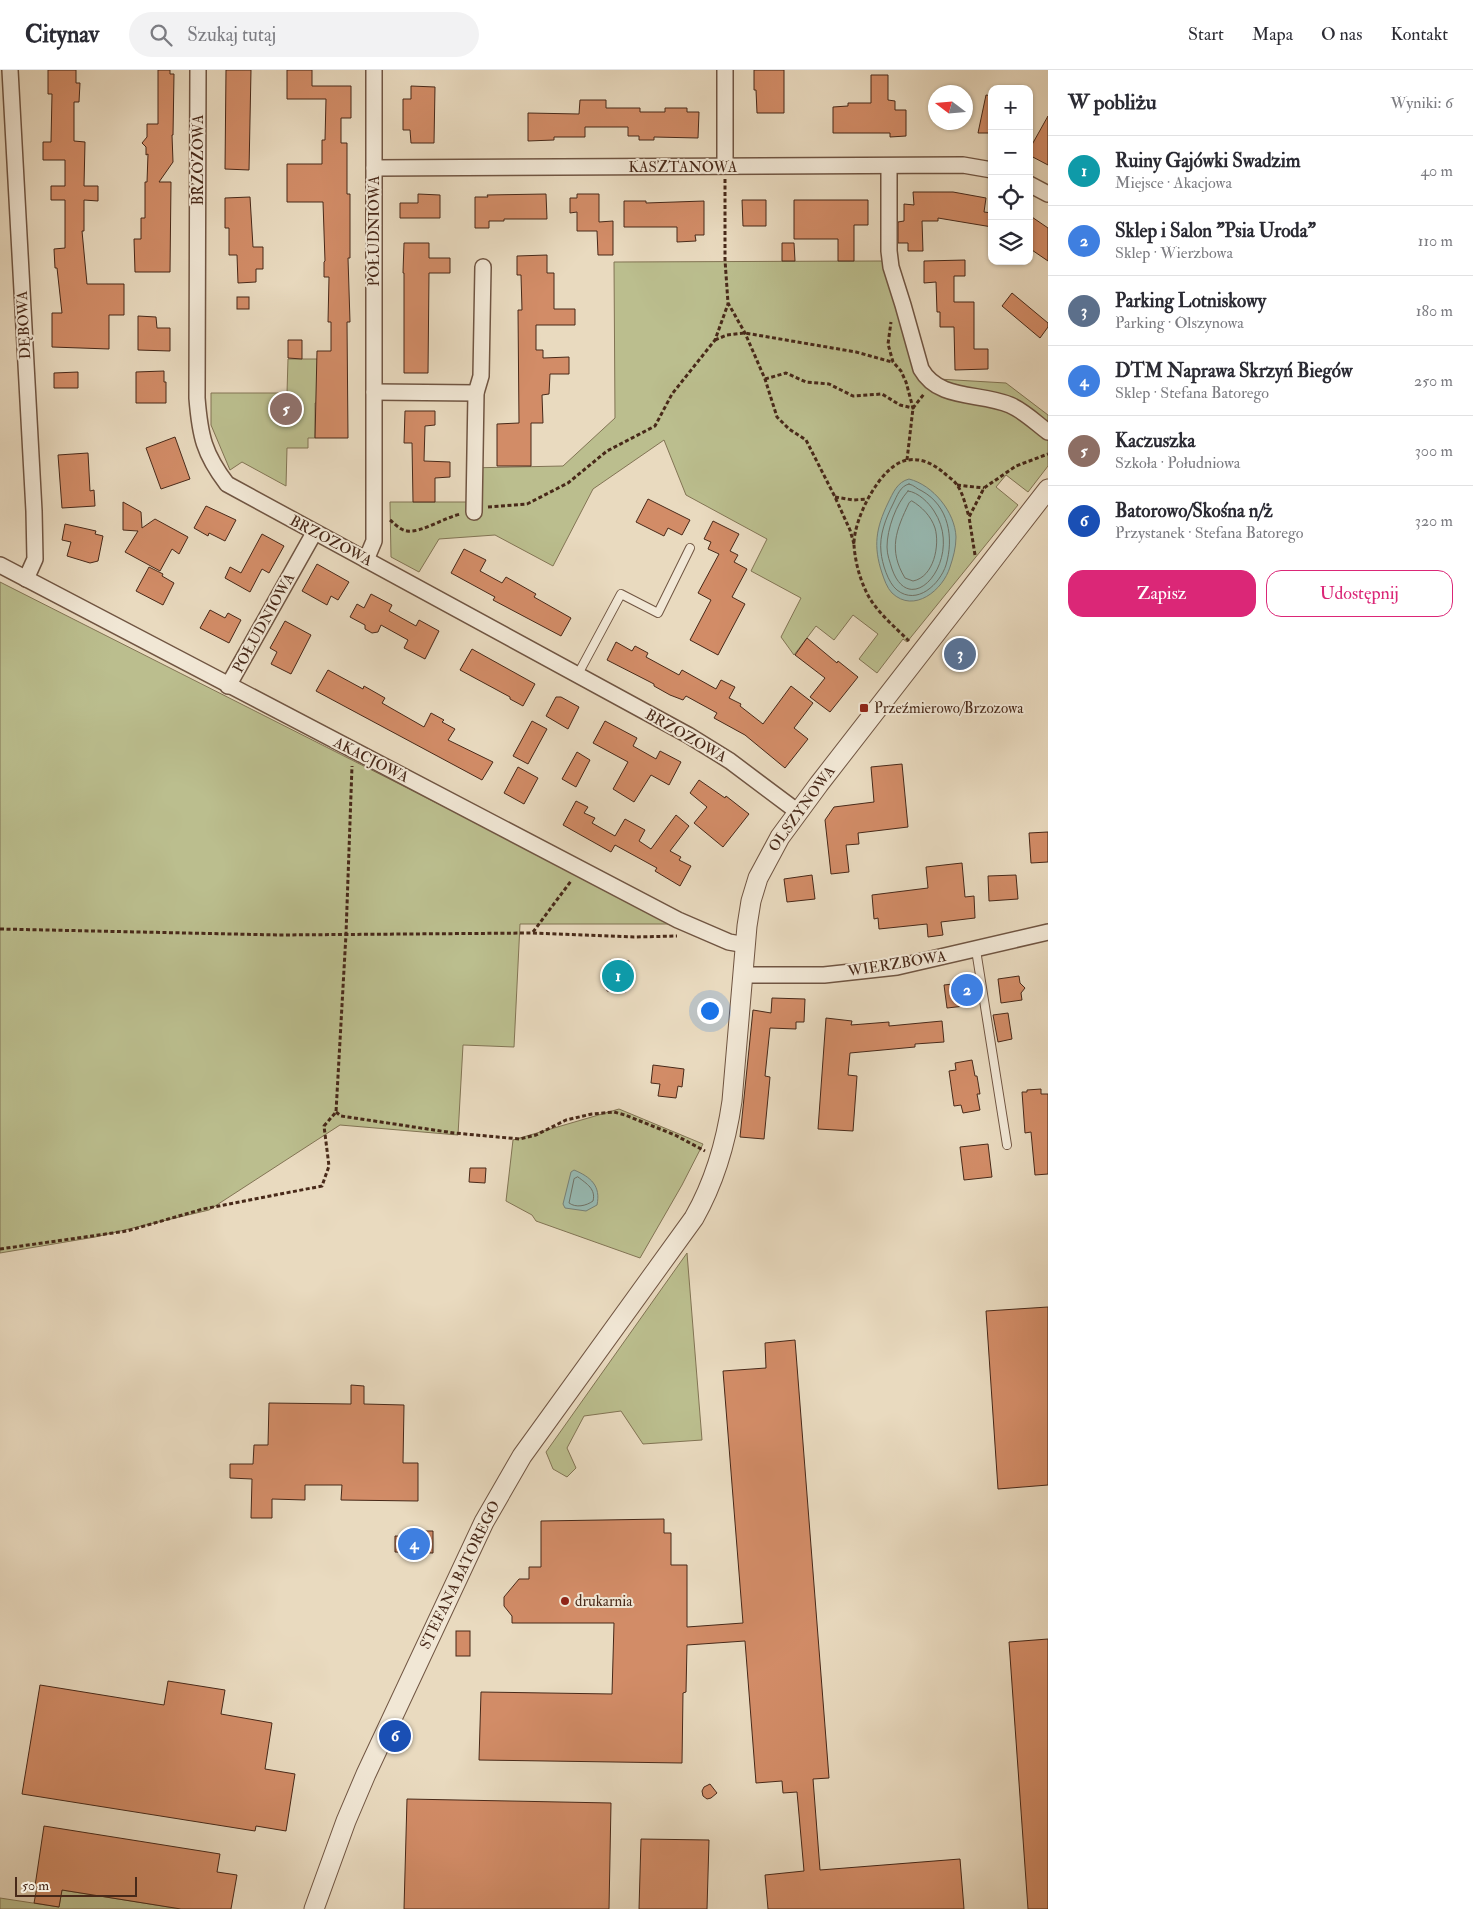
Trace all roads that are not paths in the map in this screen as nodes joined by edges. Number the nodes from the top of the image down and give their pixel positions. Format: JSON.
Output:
{"nodes":[{"id":1,"x":10,"y":70,"type":"edge"},
{"id":2,"x":198,"y":70,"type":"edge"},
{"id":3,"x":374,"y":70,"type":"edge"},
{"id":4,"x":725,"y":70,"type":"edge"},
{"id":5,"x":725,"y":166,"type":"junction"},
{"id":6,"x":889,"y":166,"type":"junction"},
{"id":7,"x":374,"y":168,"type":"junction"},
{"id":8,"x":988,"y":169,"type":"edge"},
{"id":9,"x":1033,"y":186,"type":"edge"},
{"id":10,"x":1048,"y":194,"type":"edge"},
{"id":11,"x":483,"y":267,"type":"dead end"},
{"id":12,"x":374,"y":392,"type":"junction"},
{"id":13,"x":476,"y":394,"type":"junction"},
{"id":14,"x":1048,"y":432,"type":"edge"},
{"id":15,"x":1048,"y":489,"type":"edge"},
{"id":16,"x":474,"y":510,"type":"road end"},
{"id":17,"x":314,"y":533,"type":"junction"},
{"id":18,"x":690,"y":548,"type":"dead end"},
{"id":19,"x":366,"y":560,"type":"junction"},
{"id":20,"x":0,"y":566,"type":"edge"},
{"id":21,"x":26,"y":579,"type":"junction"},
{"id":22,"x":577,"y":676,"type":"junction"},
{"id":23,"x":228,"y":686,"type":"junction"},
{"id":24,"x":798,"y":812,"type":"junction"},
{"id":25,"x":1048,"y":932,"type":"edge"},
{"id":26,"x":746,"y":945,"type":"junction"},
{"id":27,"x":976,"y":950,"type":"junction"},
{"id":28,"x":744,"y":976,"type":"junction"},
{"id":29,"x":1007,"y":1145,"type":"dead end"},
{"id":30,"x":656,"y":1269,"type":"joint"},
{"id":31,"x":314,"y":1909,"type":"edge"}],
"edges":[{"from":1,"to":21,"type":"street","name":"DĘBOWA"},
{"from":2,"to":17,"type":"street","name":"BRZOZOWA"},
{"from":3,"to":7,"type":"street","name":"POŁUDNIOWA"},
{"from":4,"to":5,"type":"street"},
{"from":5,"to":6,"type":"street","name":"KASZTANOWA"},
{"from":5,"to":7,"type":"street","name":"KASZTANOWA"},
{"from":6,"to":8,"type":"street","name":"KASZTANOWA"},
{"from":6,"to":14,"type":"street"},
{"from":7,"to":12,"type":"street","name":"POŁUDNIOWA"},
{"from":9,"to":10,"type":"street"},
{"from":11,"to":13,"type":"street"},
{"from":12,"to":13,"type":"street"},
{"from":12,"to":19,"type":"street","name":"POŁUDNIOWA"},
{"from":13,"to":16,"type":"street"},
{"from":15,"to":24,"type":"street","name":"OLSZYNOWA"},
{"from":17,"to":19,"type":"street","name":"BRZOZOWA"},
{"from":17,"to":23,"type":"street","name":"POŁUDNIOWA"},
{"from":18,"to":22,"type":"lane"},
{"from":19,"to":22,"type":"street","name":"BRZOZOWA"},
{"from":20,"to":21,"type":"street","name":"AKACJOWA"},
{"from":21,"to":23,"type":"street","name":"AKACJOWA"},
{"from":22,"to":24,"type":"street","name":"BRZOZOWA"},
{"from":23,"to":26,"type":"street","name":"AKACJOWA"},
{"from":24,"to":26,"type":"street","name":"OLSZYNOWA"},
{"from":25,"to":27,"type":"street","name":"WIERZBOWA"},
{"from":26,"to":28,"type":"street","name":"OLSZYNOWA"},
{"from":27,"to":28,"type":"street","name":"WIERZBOWA"},
{"from":27,"to":29,"type":"lane"},
{"from":28,"to":30,"type":"street","name":"OLSZYNOWA"},
{"from":30,"to":31,"type":"street","name":"STEFANA BATOREGO"}]}
